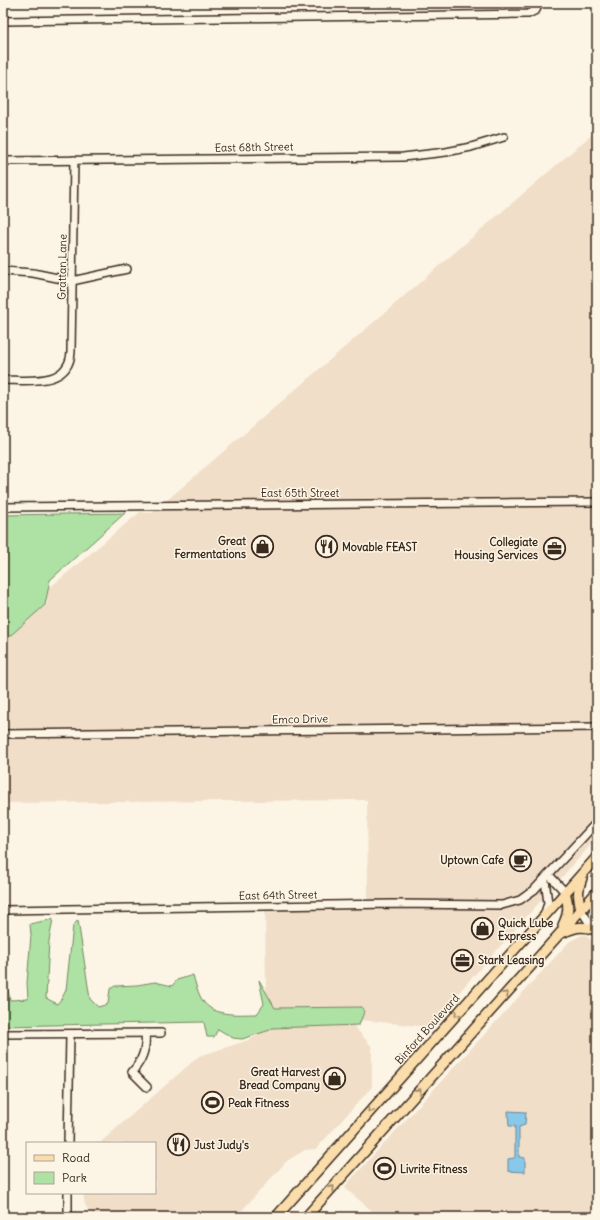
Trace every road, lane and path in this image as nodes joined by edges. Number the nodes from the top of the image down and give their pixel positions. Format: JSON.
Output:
{"nodes":[{"id":1,"x":537,"y":6,"type":"edge"},
{"id":2,"x":3,"y":21,"type":"edge"},
{"id":3,"x":504,"y":137,"type":"dead end"},
{"id":4,"x":74,"y":160,"type":"junction"},
{"id":5,"x":3,"y":161,"type":"edge"},
{"id":6,"x":127,"y":269,"type":"dead end"},
{"id":7,"x":3,"y":271,"type":"edge"},
{"id":8,"x":72,"y":281,"type":"junction"},
{"id":9,"x":3,"y":380,"type":"edge"},
{"id":10,"x":597,"y":502,"type":"edge"},
{"id":11,"x":3,"y":507,"type":"edge"},
{"id":12,"x":597,"y":727,"type":"edge"},
{"id":13,"x":3,"y":734,"type":"edge"},
{"id":14,"x":597,"y":822,"type":"edge"},
{"id":15,"x":597,"y":857,"type":"edge"},
{"id":16,"x":585,"y":871,"type":"junction"},
{"id":17,"x":547,"y":878,"type":"junction"},
{"id":18,"x":565,"y":892,"type":"junction"},
{"id":19,"x":596,"y":893,"type":"edge"},
{"id":20,"x":3,"y":910,"type":"edge"},
{"id":21,"x":581,"y":910,"type":"junction"},
{"id":22,"x":545,"y":916,"type":"junction"},
{"id":23,"x":595,"y":931,"type":"edge"},
{"id":24,"x":559,"y":934,"type":"junction"},
{"id":25,"x":145,"y":1033,"type":"junction"},
{"id":26,"x":161,"y":1033,"type":"dead end"},
{"id":27,"x":3,"y":1034,"type":"edge"},
{"id":28,"x":70,"y":1034,"type":"junction"},
{"id":29,"x":147,"y":1088,"type":"dead end"},
{"id":30,"x":68,"y":1142,"type":"edge"},
{"id":31,"x":68,"y":1194,"type":"edge"},
{"id":32,"x":68,"y":1217,"type":"edge"},
{"id":33,"x":276,"y":1217,"type":"edge"},
{"id":34,"x":306,"y":1217,"type":"edge"}],
"edges":[{"from":1,"to":2,"type":"street"},
{"from":3,"to":4,"type":"street","name":"East 68th Street"},
{"from":4,"to":5,"type":"street","name":"East 68th Street"},
{"from":4,"to":8,"type":"street","name":"Grattan Lane"},
{"from":6,"to":8,"type":"street"},
{"from":7,"to":8,"type":"street"},
{"from":8,"to":9,"type":"street","name":"Grattan Lane"},
{"from":10,"to":11,"type":"street","name":"East 65th Street"},
{"from":12,"to":13,"type":"street","name":"Emco Drive"},
{"from":14,"to":17,"type":"street","name":"East 64th Street"},
{"from":15,"to":16,"type":"main road","name":"Binford Boulevard"},
{"from":16,"to":18,"type":"main road","name":"Binford Boulevard"},
{"from":16,"to":21,"type":"main road"},
{"from":17,"to":18,"type":"street"},
{"from":17,"to":20,"type":"street","name":"East 64th Street"},
{"from":17,"to":22,"type":"street"},
{"from":18,"to":22,"type":"main road","name":"Binford Boulevard"},
{"from":18,"to":24,"type":"main road"},
{"from":19,"to":21,"type":"main road"},
{"from":19,"to":23,"type":"street"},
{"from":21,"to":23,"type":"street"},
{"from":21,"to":24,"type":"main road"},
{"from":22,"to":33,"type":"main road","name":"Binford Boulevard","one_way":true},
{"from":23,"to":24,"type":"main road"},
{"from":34,"to":24,"type":"main road","one_way":true},
{"from":25,"to":26,"type":"street"},
{"from":25,"to":28,"type":"street"},
{"from":25,"to":29,"type":"street"},
{"from":27,"to":28,"type":"street"},
{"from":28,"to":30,"type":"street"},
{"from":31,"to":32,"type":"street"}]}
